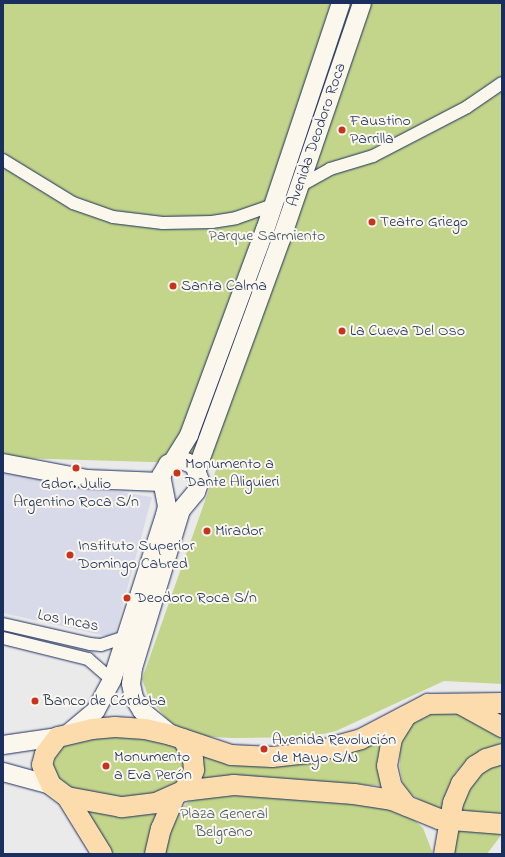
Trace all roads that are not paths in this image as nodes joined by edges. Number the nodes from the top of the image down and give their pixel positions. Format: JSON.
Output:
{"nodes":[{"id":1,"x":341,"y":3,"type":"edge"},
{"id":2,"x":362,"y":3,"type":"edge"},
{"id":3,"x":502,"y":83,"type":"edge"},
{"id":4,"x":3,"y":160,"type":"edge"},
{"id":5,"x":298,"y":186,"type":"junction"},
{"id":6,"x":273,"y":206,"type":"junction"},
{"id":7,"x":173,"y":461,"type":"junction"},
{"id":8,"x":3,"y":463,"type":"edge"},
{"id":9,"x":198,"y":469,"type":"junction"},
{"id":10,"x":162,"y":486,"type":"junction"},
{"id":11,"x":192,"y":496,"type":"junction"},
{"id":12,"x":3,"y":624,"type":"edge"},
{"id":13,"x":125,"y":637,"type":"junction"},
{"id":14,"x":3,"y":638,"type":"edge"},
{"id":15,"x":112,"y":680,"type":"junction"},
{"id":16,"x":455,"y":702,"type":"junction"},
{"id":17,"x":502,"y":703,"type":"edge"},
{"id":18,"x":406,"y":716,"type":"junction"},
{"id":19,"x":502,"y":727,"type":"edge"},
{"id":20,"x":64,"y":735,"type":"junction"},
{"id":21,"x":177,"y":737,"type":"junction"},
{"id":22,"x":3,"y":745,"type":"edge"},
{"id":23,"x":502,"y":754,"type":"edge"},
{"id":24,"x":3,"y":772,"type":"edge"},
{"id":25,"x":51,"y":785,"type":"junction"},
{"id":26,"x":179,"y":794,"type":"junction"},
{"id":27,"x":67,"y":797,"type":"junction"},
{"id":28,"x":407,"y":806,"type":"junction"},
{"id":29,"x":450,"y":821,"type":"junction"},
{"id":30,"x":502,"y":824,"type":"edge"},
{"id":31,"x":102,"y":854,"type":"edge"},
{"id":32,"x":156,"y":854,"type":"edge"},
{"id":33,"x":444,"y":854,"type":"edge"}],
"edges":[{"from":1,"to":6,"type":"main road","name":"Avenida Deodoro Roca"},
{"from":2,"to":5,"type":"main road","name":"Avenida Deodoro Roca"},
{"from":3,"to":5,"type":"street"},
{"from":4,"to":6,"type":"street"},
{"from":5,"to":6,"type":"street"},
{"from":5,"to":9,"type":"main road","name":"Avenida Deodoro Roca"},
{"from":6,"to":7,"type":"main road","name":"Avenida Deodoro Roca"},
{"from":7,"to":9,"type":"main road"},
{"from":7,"to":10,"type":"main road","name":"Avenida Deodoro Roca"},
{"from":8,"to":10,"type":"main road"},
{"from":9,"to":11,"type":"main road","name":"Avenida Deodoro Roca"},
{"from":10,"to":11,"type":"main road"},
{"from":10,"to":13,"type":"main road","name":"Avenida Deodoro Roca"},
{"from":11,"to":21,"type":"main road","name":"Avenida Deodoro Roca"},
{"from":12,"to":13,"type":"street","name":"Los Incas"},
{"from":13,"to":15,"type":"main road","name":"Avenida Deodoro Roca"},
{"from":14,"to":15,"type":"street","name":"Los Incas"},
{"from":15,"to":20,"type":"main road","name":"Avenida Deodoro Roca"},
{"from":16,"to":17,"type":"main road"},
{"from":16,"to":18,"type":"main road"},
{"from":16,"to":19,"type":"main road"},
{"from":18,"to":21,"type":"main road"},
{"from":18,"to":28,"type":"main road"},
{"from":20,"to":21,"type":"main road"},
{"from":20,"to":22,"type":"main road"},
{"from":20,"to":25,"type":"main road"},
{"from":21,"to":26,"type":"main road"},
{"from":23,"to":29,"type":"main road"},
{"from":24,"to":25,"type":"main road"},
{"from":25,"to":27,"type":"main road"},
{"from":26,"to":27,"type":"main road"},
{"from":26,"to":28,"type":"main road"},
{"from":26,"to":32,"type":"main road"},
{"from":27,"to":31,"type":"main road"},
{"from":28,"to":29,"type":"main road"},
{"from":29,"to":30,"type":"main road"},
{"from":29,"to":33,"type":"main road"}]}
